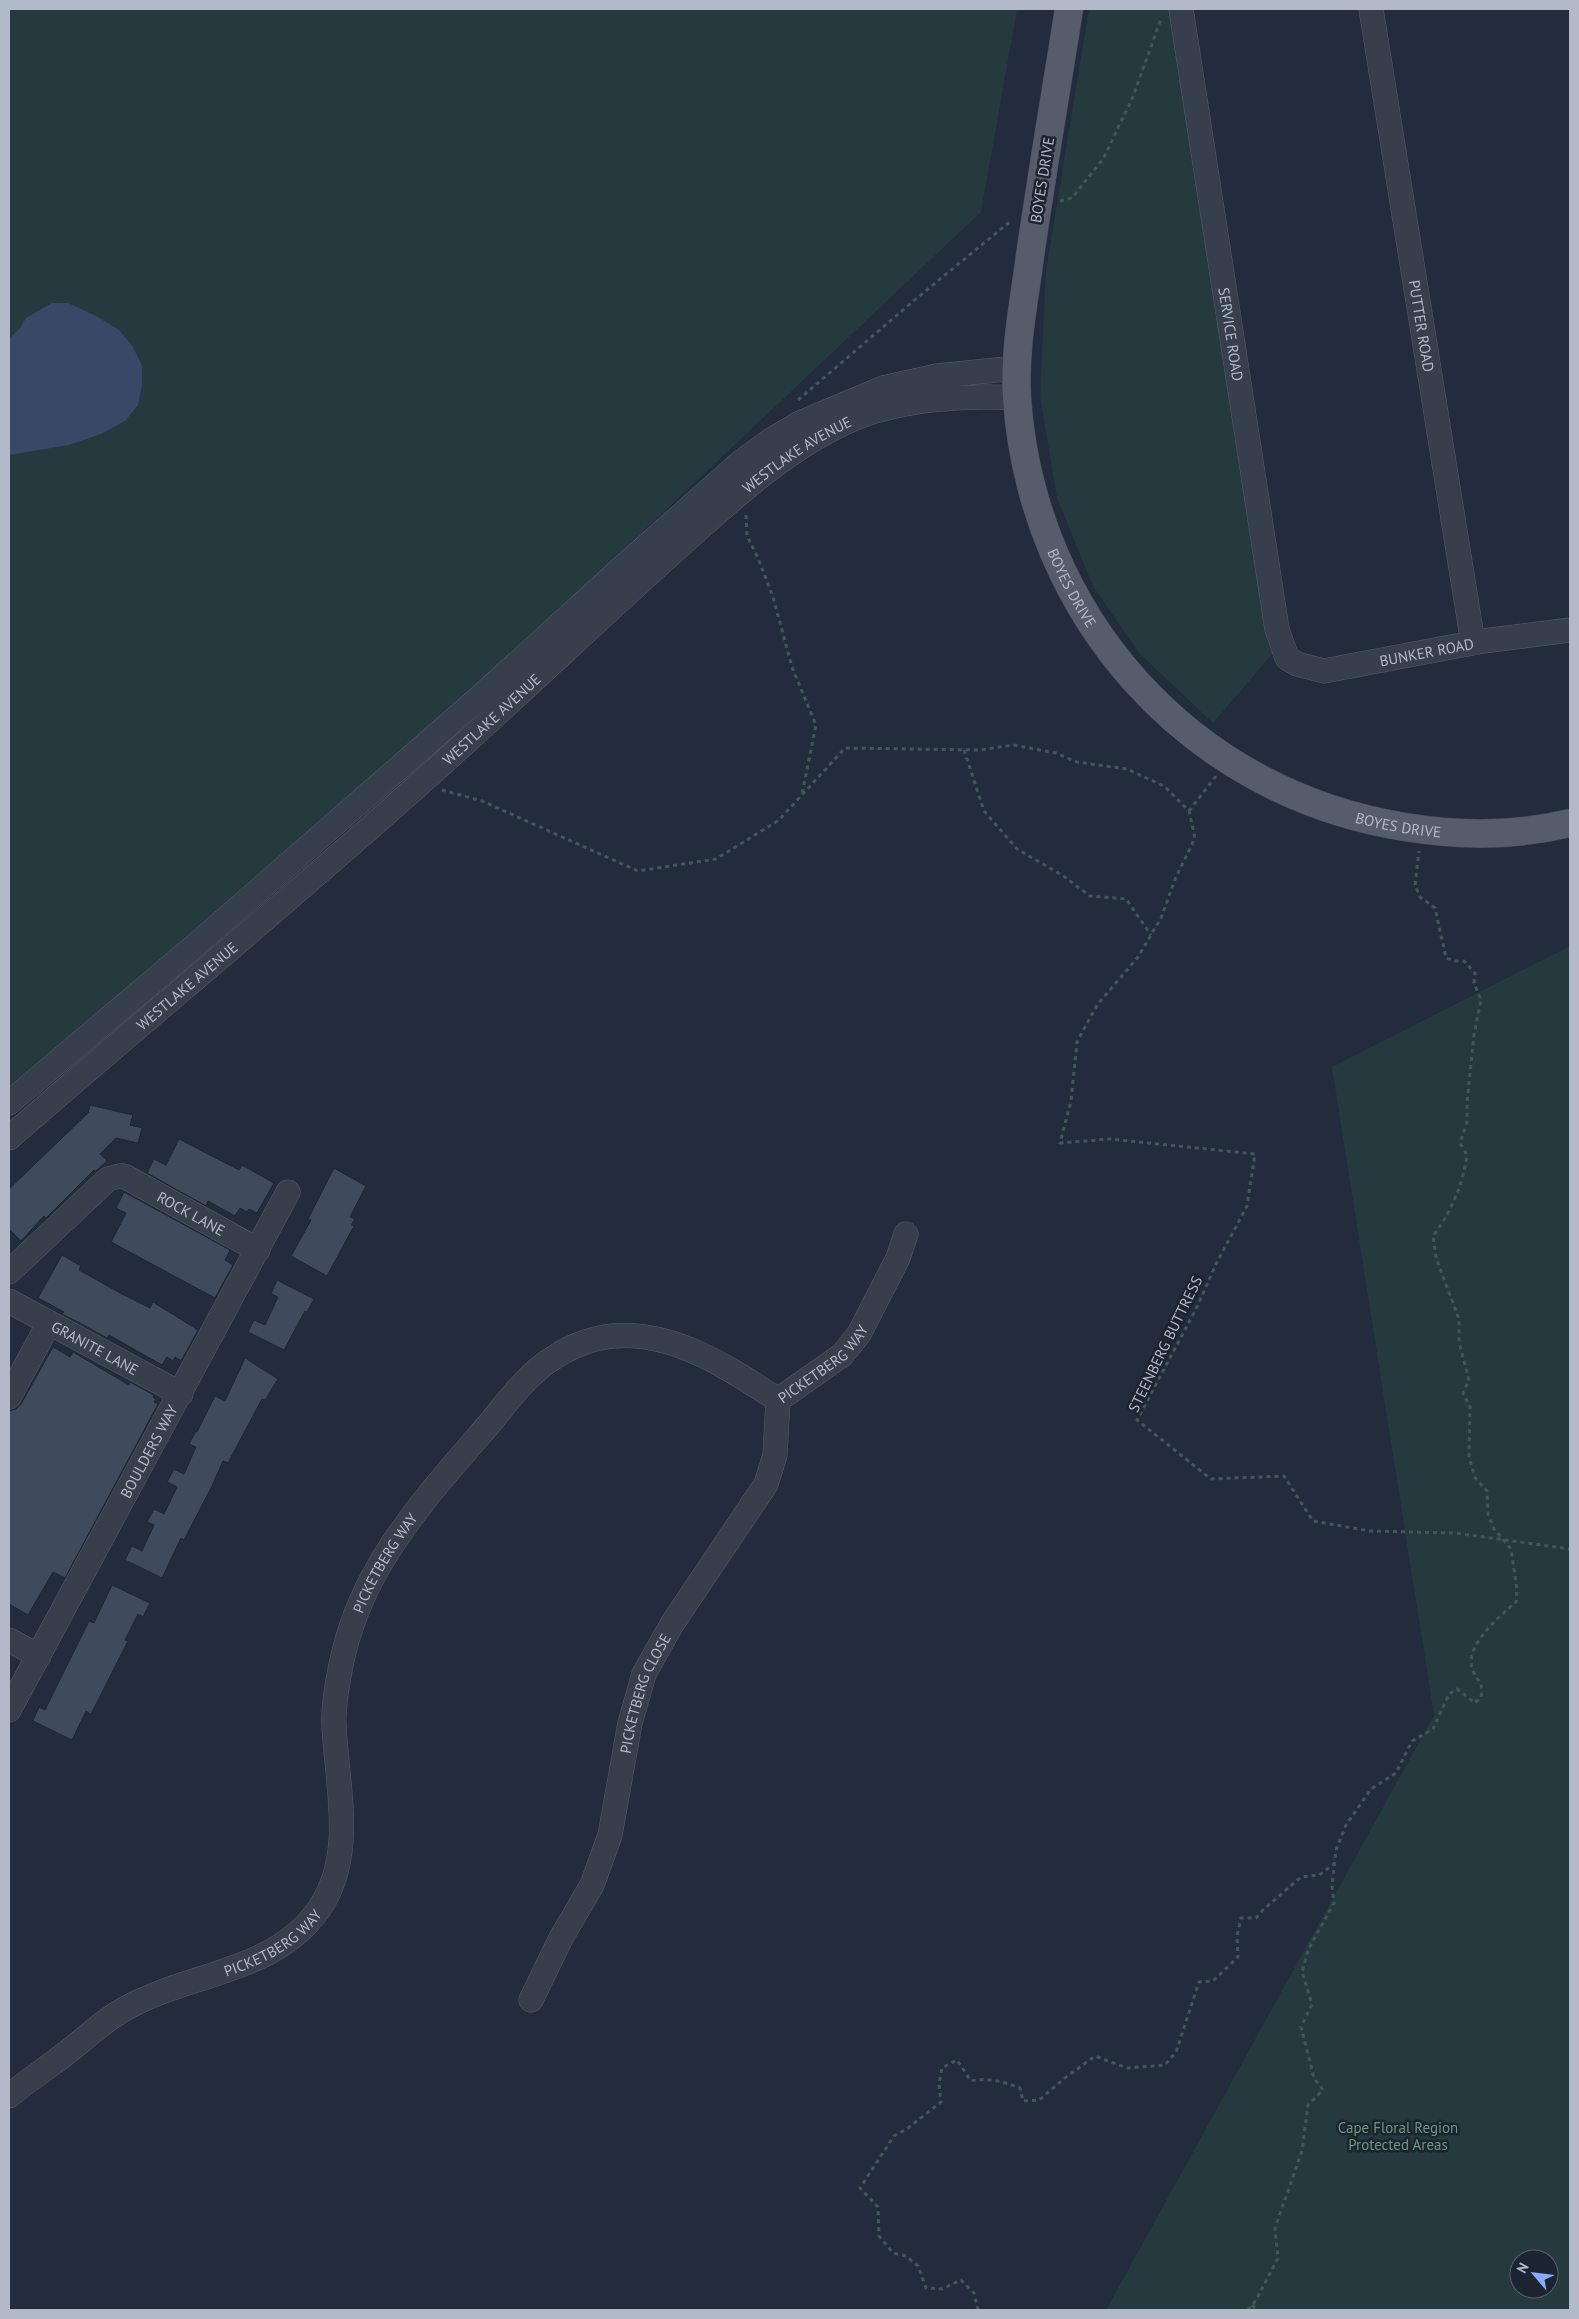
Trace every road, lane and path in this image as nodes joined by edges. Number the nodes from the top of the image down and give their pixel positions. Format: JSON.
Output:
{"nodes":[{"id":1,"x":1069,"y":9,"type":"edge"},
{"id":2,"x":1371,"y":9,"type":"edge"},
{"id":3,"x":1171,"y":12,"type":"edge"},
{"id":4,"x":1055,"y":202,"type":"dead end"},
{"id":5,"x":1016,"y":216,"type":"dead end"},
{"id":6,"x":1016,"y":368,"type":"junction"},
{"id":7,"x":1017,"y":398,"type":"junction"},
{"id":8,"x":797,"y":401,"type":"dead end"},
{"id":9,"x":745,"y":489,"type":"junction"},
{"id":10,"x":1570,"y":630,"type":"edge"},
{"id":11,"x":1473,"y":644,"type":"junction"},
{"id":12,"x":1288,"y":658,"type":"joint"},
{"id":13,"x":964,"y":750,"type":"junction"},
{"id":14,"x":1218,"y":773,"type":"dead end"},
{"id":15,"x":420,"y":783,"type":"junction"},
{"id":16,"x":802,"y":795,"type":"junction"},
{"id":17,"x":1189,"y":811,"type":"junction"},
{"id":18,"x":1570,"y":824,"type":"edge"},
{"id":19,"x":1420,"y":845,"type":"dead end"},
{"id":20,"x":1151,"y":935,"type":"junction"},
{"id":21,"x":9,"y":1103,"type":"edge"},
{"id":22,"x":9,"y":1138,"type":"edge"},
{"id":23,"x":288,"y":1192,"type":"dead end"},
{"id":24,"x":906,"y":1234,"type":"dead end"},
{"id":25,"x":258,"y":1250,"type":"junction"},
{"id":26,"x":9,"y":1272,"type":"edge"},
{"id":27,"x":9,"y":1301,"type":"edge"},
{"id":28,"x":49,"y":1323,"type":"junction"},
{"id":29,"x":181,"y":1394,"type":"junction"},
{"id":30,"x":9,"y":1397,"type":"edge"},
{"id":31,"x":778,"y":1400,"type":"junction"},
{"id":32,"x":1503,"y":1539,"type":"junction"},
{"id":33,"x":1570,"y":1549,"type":"edge"},
{"id":34,"x":9,"y":1640,"type":"edge"},
{"id":35,"x":39,"y":1656,"type":"junction"},
{"id":36,"x":9,"y":1710,"type":"edge"},
{"id":37,"x":1334,"y":1864,"type":"junction"},
{"id":38,"x":531,"y":2000,"type":"dead end"},
{"id":39,"x":9,"y":2096,"type":"edge"},
{"id":40,"x":1252,"y":2305,"type":"junction"},
{"id":41,"x":978,"y":2310,"type":"edge"},
{"id":42,"x":1248,"y":2310,"type":"edge"},
{"id":43,"x":1257,"y":2310,"type":"edge"}],
"edges":[{"from":1,"to":6,"type":"main road","name":"BOYES DRIVE"},
{"from":2,"to":11,"type":"street","name":"PUTTER ROAD"},
{"from":3,"to":4,"type":"path"},
{"from":3,"to":12,"type":"street","name":"SERVICE ROAD"},
{"from":5,"to":8,"type":"path"},
{"from":6,"to":7,"type":"main road","name":"BOYES DRIVE"},
{"from":6,"to":21,"type":"street","name":"WESTLAKE AVENUE"},
{"from":7,"to":9,"type":"street","name":"WESTLAKE AVENUE"},
{"from":7,"to":18,"type":"main road","name":"BOYES DRIVE"},
{"from":9,"to":15,"type":"street","name":"WESTLAKE AVENUE"},
{"from":9,"to":16,"type":"path"},
{"from":10,"to":11,"type":"street","name":"BUNKER ROAD"},
{"from":11,"to":12,"type":"street","name":"BUNKER ROAD"},
{"from":13,"to":16,"type":"path"},
{"from":13,"to":17,"type":"path"},
{"from":13,"to":20,"type":"path"},
{"from":14,"to":17,"type":"path"},
{"from":15,"to":16,"type":"path"},
{"from":15,"to":22,"type":"street","name":"WESTLAKE AVENUE"},
{"from":17,"to":20,"type":"path"},
{"from":19,"to":32,"type":"path"},
{"from":20,"to":32,"type":"path","name":"STEENBERG BUTTRESS"},
{"from":23,"to":25,"type":"street","name":"BOULDERS WAY"},
{"from":24,"to":31,"type":"street","name":"PICKETBERG WAY"},
{"from":25,"to":26,"type":"street","name":"ROCK LANE"},
{"from":25,"to":29,"type":"street","name":"BOULDERS WAY"},
{"from":27,"to":28,"type":"street","name":"GRANITE LANE"},
{"from":28,"to":29,"type":"street","name":"GRANITE LANE"},
{"from":28,"to":30,"type":"street"},
{"from":29,"to":35,"type":"street","name":"BOULDERS WAY"},
{"from":31,"to":38,"type":"street","name":"PICKETBERG CLOSE"},
{"from":31,"to":39,"type":"street","name":"PICKETBERG WAY"},
{"from":32,"to":33,"type":"path","name":"STEENBERG BUTTRESS"},
{"from":32,"to":37,"type":"path"},
{"from":34,"to":35,"type":"street"},
{"from":35,"to":36,"type":"street","name":"BOULDERS WAY"},
{"from":37,"to":40,"type":"path"},
{"from":37,"to":41,"type":"path"},
{"from":40,"to":42,"type":"path"},
{"from":40,"to":43,"type":"path"}]}
